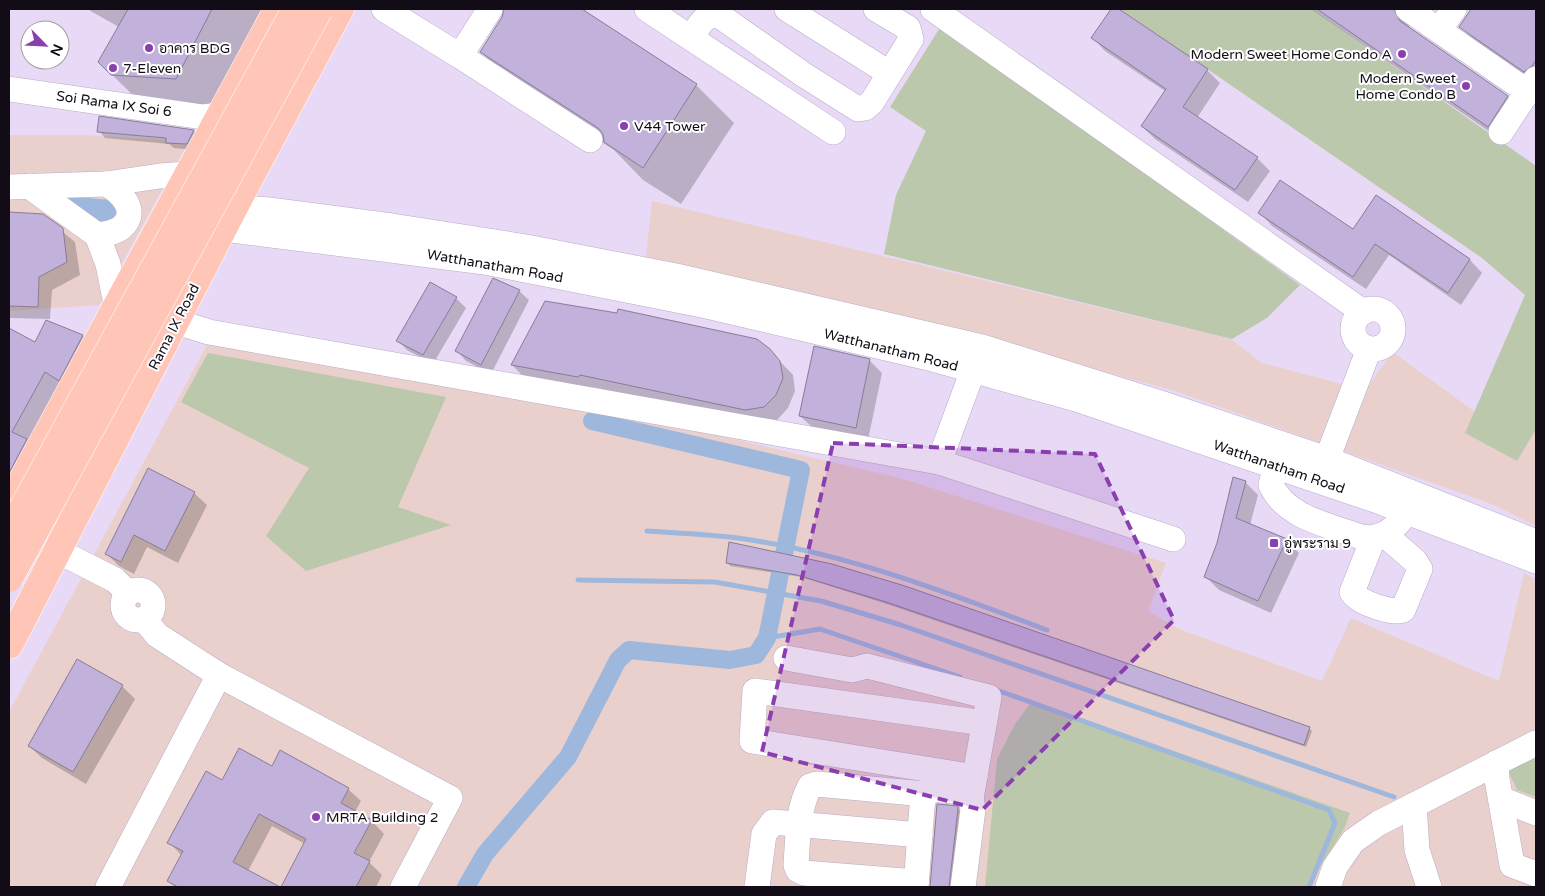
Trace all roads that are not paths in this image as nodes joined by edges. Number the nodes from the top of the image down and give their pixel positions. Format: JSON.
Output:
{"nodes":[{"id":1,"x":278,"y":9,"type":"edge"},
{"id":2,"x":296,"y":9,"type":"edge"},
{"id":3,"x":318,"y":9,"type":"edge"},
{"id":4,"x":340,"y":9,"type":"edge"},
{"id":5,"x":384,"y":9,"type":"edge"},
{"id":6,"x":490,"y":9,"type":"edge"},
{"id":7,"x":647,"y":9,"type":"edge"},
{"id":8,"x":786,"y":9,"type":"edge"},
{"id":9,"x":876,"y":9,"type":"edge"},
{"id":10,"x":933,"y":9,"type":"edge"},
{"id":11,"x":1408,"y":9,"type":"edge"},
{"id":12,"x":1454,"y":9,"type":"edge"},
{"id":13,"x":1439,"y":30,"type":"junction"},
{"id":14,"x":692,"y":38,"type":"junction"},
{"id":15,"x":460,"y":56,"type":"junction"},
{"id":16,"x":889,"y":73,"type":"junction"},
{"id":17,"x":1532,"y":85,"type":"edge"},
{"id":18,"x":9,"y":89,"type":"edge"},
{"id":19,"x":220,"y":115,"type":"junction"},
{"id":20,"x":833,"y":132,"type":"dead end"},
{"id":21,"x":1501,"y":132,"type":"dead end"},
{"id":22,"x":590,"y":140,"type":"dead end"},
{"id":23,"x":188,"y":174,"type":"junction"},
{"id":24,"x":106,"y":184,"type":"junction"},
{"id":25,"x":19,"y":187,"type":"edge"},
{"id":26,"x":166,"y":214,"type":"junction"},
{"id":27,"x":229,"y":218,"type":"junction"},
{"id":28,"x":97,"y":236,"type":"junction"},
{"id":29,"x":116,"y":304,"type":"junction"},
{"id":30,"x":1363,"y":312,"type":"junction"},
{"id":31,"x":177,"y":322,"type":"junction"},
{"id":32,"x":1369,"y":349,"type":"junction"},
{"id":33,"x":977,"y":359,"type":"junction"},
{"id":34,"x":1278,"y":455,"type":"junction"},
{"id":35,"x":1327,"y":459,"type":"junction"},
{"id":36,"x":938,"y":462,"type":"junction"},
{"id":37,"x":1412,"y":503,"type":"junction"},
{"id":38,"x":9,"y":505,"type":"edge"},
{"id":39,"x":9,"y":534,"type":"edge"},
{"id":40,"x":1173,"y":539,"type":"dead end"},
{"id":41,"x":1536,"y":542,"type":"edge"},
{"id":42,"x":58,"y":551,"type":"junction"},
{"id":43,"x":1536,"y":561,"type":"edge"},
{"id":44,"x":9,"y":578,"type":"edge"},
{"id":45,"x":9,"y":645,"type":"edge"},
{"id":46,"x":786,"y":658,"type":"dead end"},
{"id":47,"x":219,"y":674,"type":"junction"},
{"id":48,"x":984,"y":723,"type":"junction"},
{"id":49,"x":1536,"y":743,"type":"edge"},
{"id":50,"x":1496,"y":763,"type":"junction"},
{"id":51,"x":973,"y":787,"type":"junction"},
{"id":52,"x":924,"y":794,"type":"junction"},
{"id":53,"x":1501,"y":799,"type":"junction"},
{"id":54,"x":1414,"y":805,"type":"junction"},
{"id":55,"x":1536,"y":813,"type":"edge"},
{"id":56,"x":799,"y":823,"type":"junction"},
{"id":57,"x":920,"y":835,"type":"junction"},
{"id":58,"x":1536,"y":874,"type":"edge"},
{"id":59,"x":837,"y":882,"type":"edge"},
{"id":60,"x":916,"y":885,"type":"edge"},
{"id":61,"x":108,"y":887,"type":"edge"},
{"id":62,"x":403,"y":887,"type":"edge"},
{"id":63,"x":757,"y":887,"type":"edge"},
{"id":64,"x":963,"y":887,"type":"edge"},
{"id":65,"x":1328,"y":887,"type":"edge"},
{"id":66,"x":1429,"y":887,"type":"edge"}],
"edges":[{"from":1,"to":19,"type":"main road"},
{"from":2,"to":39,"type":"main road","bridge":true},
{"from":3,"to":44,"type":"main road","name":"Rama IX Road","bridge":true},
{"from":4,"to":27,"type":"main road","name":"Rama IX Road"},
{"from":5,"to":15,"type":"street"},
{"from":6,"to":15,"type":"street"},
{"from":7,"to":14,"type":"street"},
{"from":8,"to":16,"type":"street"},
{"from":9,"to":16,"type":"street"},
{"from":10,"to":30,"type":"street"},
{"from":11,"to":13,"type":"street"},
{"from":12,"to":13,"type":"street"},
{"from":13,"to":17,"type":"street"},
{"from":14,"to":16,"type":"street"},
{"from":14,"to":20,"type":"street"},
{"from":15,"to":22,"type":"street"},
{"from":17,"to":21,"type":"street"},
{"from":18,"to":19,"type":"street","name":"Soi Rama IX Soi 6"},
{"from":19,"to":23,"type":"main road"},
{"from":23,"to":24,"type":"street"},
{"from":23,"to":26,"type":"main road"},
{"from":24,"to":25,"type":"street"},
{"from":24,"to":28,"type":"street"},
{"from":25,"to":28,"type":"street"},
{"from":26,"to":27,"type":"main road"},
{"from":26,"to":29,"type":"main road"},
{"from":27,"to":31,"type":"main road","name":"Rama IX Road"},
{"from":27,"to":33,"type":"street","name":"Watthanatham Road"},
{"from":28,"to":29,"type":"street"},
{"from":29,"to":38,"type":"main road"},
{"from":30,"to":32,"type":"street"},
{"from":30,"to":32,"type":"street"},
{"from":31,"to":36,"type":"street"},
{"from":31,"to":42,"type":"main road","name":"Rama IX Road"},
{"from":32,"to":35,"type":"street"},
{"from":33,"to":34,"type":"street","name":"Watthanatham Road"},
{"from":33,"to":36,"type":"street"},
{"from":34,"to":35,"type":"street","name":"Watthanatham Road"},
{"from":34,"to":37,"type":"street","name":"Watthanatham Road"},
{"from":34,"to":37,"type":"street"},
{"from":35,"to":37,"type":"street","name":"Watthanatham Road"},
{"from":36,"to":40,"type":"street"},
{"from":37,"to":41,"type":"street","name":"Watthanatham Road"},
{"from":37,"to":43,"type":"street","name":"Watthanatham Road"},
{"from":42,"to":45,"type":"main road","name":"Rama IX Road"},
{"from":42,"to":47,"type":"street"},
{"from":46,"to":48,"type":"street"},
{"from":47,"to":61,"type":"street"},
{"from":47,"to":62,"type":"street"},
{"from":48,"to":51,"type":"street"},
{"from":48,"to":51,"type":"street"},
{"from":49,"to":50,"type":"street"},
{"from":50,"to":53,"type":"street"},
{"from":50,"to":54,"type":"street"},
{"from":51,"to":52,"type":"street"},
{"from":51,"to":64,"type":"street"},
{"from":52,"to":56,"type":"street"},
{"from":52,"to":57,"type":"street"},
{"from":53,"to":55,"type":"street"},
{"from":53,"to":58,"type":"street"},
{"from":54,"to":65,"type":"street"},
{"from":54,"to":66,"type":"street"},
{"from":56,"to":57,"type":"street"},
{"from":56,"to":59,"type":"street"},
{"from":56,"to":63,"type":"street"},
{"from":57,"to":60,"type":"street"},
{"from":59,"to":60,"type":"street"}]}
